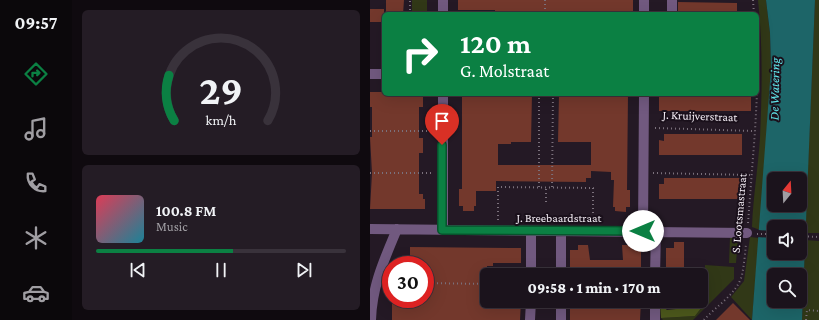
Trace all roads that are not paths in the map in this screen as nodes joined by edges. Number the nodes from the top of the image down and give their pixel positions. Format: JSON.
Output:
{"nodes":[{"id":1,"x":443,"y":0,"type":"edge"},
{"id":2,"x":644,"y":0,"type":"edge"},
{"id":3,"x":672,"y":0,"type":"edge"},
{"id":4,"x":443,"y":12,"type":"edge"},
{"id":5,"x":644,"y":12,"type":"edge"},
{"id":6,"x":672,"y":12,"type":"edge"},
{"id":7,"x":370,"y":74,"type":"edge"},
{"id":8,"x":382,"y":74,"type":"edge"},
{"id":9,"x":443,"y":96,"type":"edge"},
{"id":10,"x":644,"y":96,"type":"edge"},
{"id":11,"x":370,"y":229,"type":"edge"},
{"id":12,"x":398,"y":229,"type":"junction"},
{"id":13,"x":442,"y":230,"type":"junction"},
{"id":14,"x":530,"y":231,"type":"junction"},
{"id":15,"x":561,"y":231,"type":"junction"},
{"id":16,"x":643,"y":231,"type":"junction"},
{"id":17,"x":656,"y":231,"type":"junction"},
{"id":18,"x":751,"y":233,"type":"road end"},
{"id":19,"x":531,"y":268,"type":"edge"},
{"id":20,"x":561,"y":268,"type":"edge"},
{"id":21,"x":655,"y":268,"type":"edge"},
{"id":22,"x":530,"y":308,"type":"edge"},
{"id":23,"x":561,"y":308,"type":"edge"},
{"id":24,"x":655,"y":308,"type":"edge"},
{"id":25,"x":371,"y":320,"type":"edge"},
{"id":26,"x":530,"y":320,"type":"edge"},
{"id":27,"x":561,"y":320,"type":"edge"},
{"id":28,"x":655,"y":320,"type":"edge"}],
"edges":[{"from":1,"to":4,"type":"street"},
{"from":2,"to":5,"type":"street"},
{"from":3,"to":6,"type":"street"},
{"from":7,"to":8,"type":"street"},
{"from":9,"to":13,"type":"street"},
{"from":10,"to":16,"type":"street"},
{"from":11,"to":12,"type":"street","name":"J. Breebaardstraat"},
{"from":12,"to":13,"type":"street","name":"J. Breebaardstraat"},
{"from":12,"to":25,"type":"street"},
{"from":13,"to":14,"type":"street","name":"J. Breebaardstraat"},
{"from":14,"to":15,"type":"street","name":"J. Breebaardstraat"},
{"from":14,"to":19,"type":"street"},
{"from":15,"to":16,"type":"street","name":"J. Breebaardstraat"},
{"from":15,"to":20,"type":"street"},
{"from":16,"to":17,"type":"street","name":"J. Breebaardstraat"},
{"from":17,"to":18,"type":"street","name":"J. Breebaardstraat"},
{"from":17,"to":21,"type":"street"},
{"from":22,"to":26,"type":"street"},
{"from":23,"to":27,"type":"street"},
{"from":24,"to":28,"type":"street"}]}
